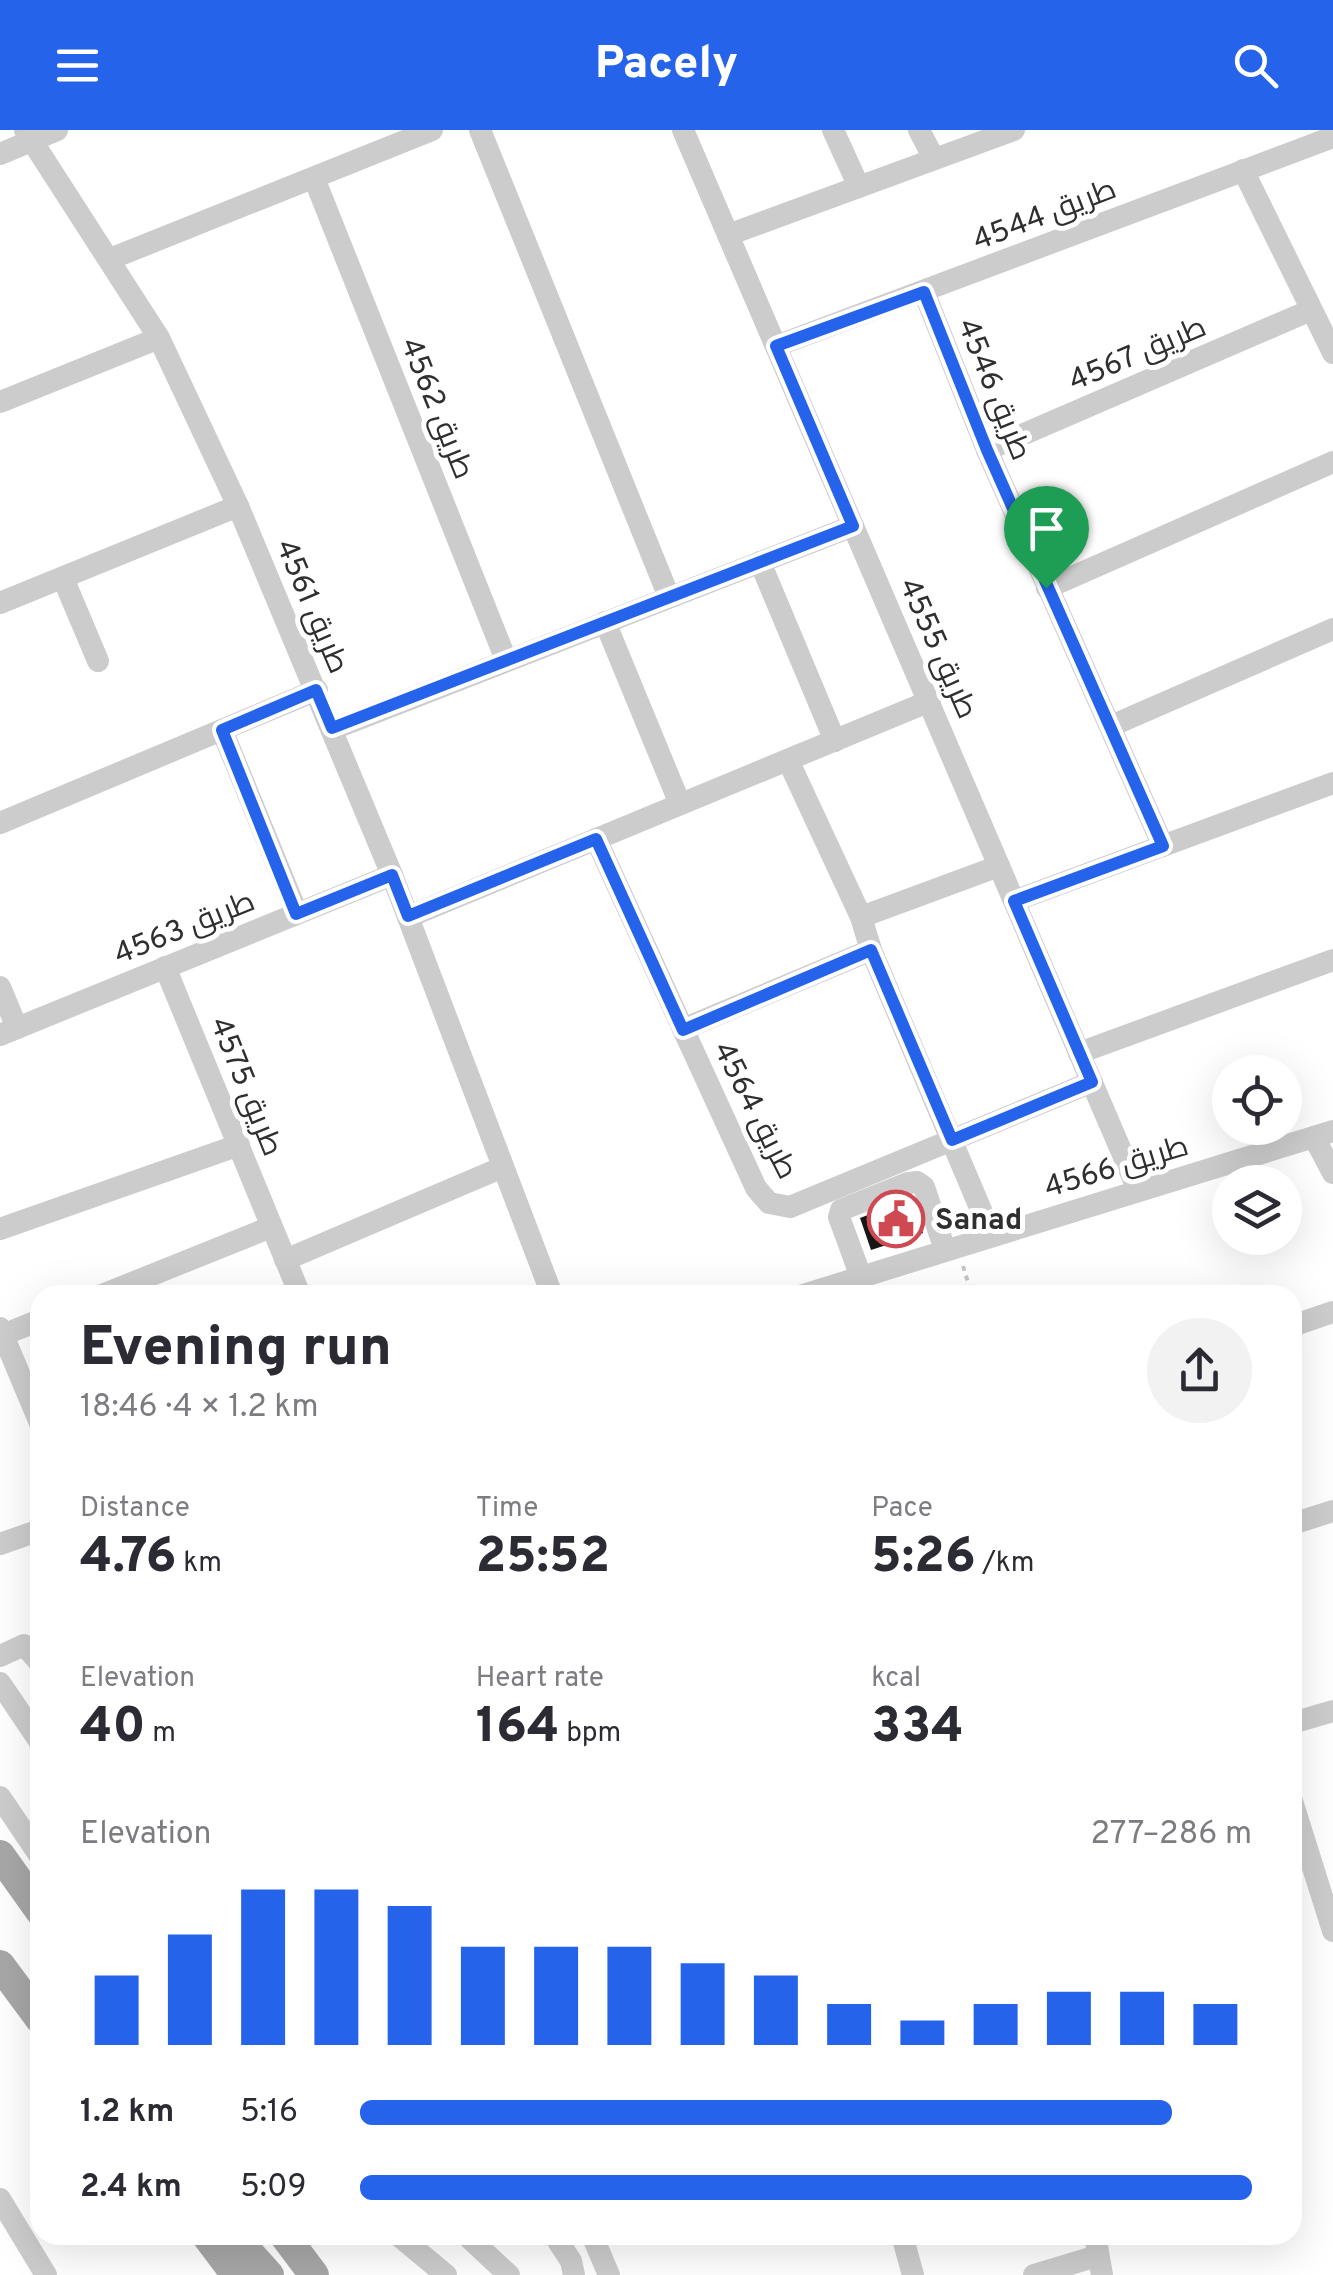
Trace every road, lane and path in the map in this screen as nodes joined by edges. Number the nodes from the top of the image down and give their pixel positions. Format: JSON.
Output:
{"nodes":[{"id":1,"x":57,"y":130,"type":"edge"},
{"id":2,"x":432,"y":130,"type":"edge"},
{"id":3,"x":480,"y":130,"type":"edge"},
{"id":4,"x":683,"y":130,"type":"edge"},
{"id":5,"x":833,"y":130,"type":"edge"},
{"id":6,"x":919,"y":130,"type":"edge"},
{"id":7,"x":1002,"y":132,"type":"edge"},
{"id":8,"x":27,"y":136,"type":"edge"},
{"id":9,"x":1333,"y":138,"type":"edge"},
{"id":10,"x":0,"y":154,"type":"edge"},
{"id":11,"x":934,"y":160,"type":"junction"},
{"id":12,"x":1243,"y":170,"type":"junction"},
{"id":13,"x":314,"y":178,"type":"junction"},
{"id":14,"x":860,"y":186,"type":"junction"},
{"id":15,"x":728,"y":234,"type":"junction"},
{"id":16,"x":110,"y":259,"type":"junction"},
{"id":17,"x":924,"y":292,"type":"junction"},
{"id":18,"x":1312,"y":310,"type":"junction"},
{"id":19,"x":158,"y":338,"type":"junction"},
{"id":20,"x":776,"y":346,"type":"junction"},
{"id":21,"x":1333,"y":353,"type":"edge"},
{"id":22,"x":0,"y":402,"type":"edge"},
{"id":23,"x":987,"y":450,"type":"junction"},
{"id":24,"x":1333,"y":462,"type":"edge"},
{"id":25,"x":238,"y":506,"type":"junction"},
{"id":26,"x":853,"y":526,"type":"junction"},
{"id":27,"x":760,"y":562,"type":"junction"},
{"id":28,"x":64,"y":578,"type":"junction"},
{"id":29,"x":1046,"y":588,"type":"junction"},
{"id":30,"x":670,"y":596,"type":"junction"},
{"id":31,"x":0,"y":604,"type":"edge"},
{"id":32,"x":605,"y":622,"type":"junction"},
{"id":33,"x":1333,"y":629,"type":"edge"},
{"id":34,"x":506,"y":660,"type":"junction"},
{"id":35,"x":98,"y":662,"type":"dead end"},
{"id":36,"x":316,"y":690,"type":"junction"},
{"id":37,"x":930,"y":701,"type":"junction"},
{"id":38,"x":1111,"y":726,"type":"junction"},
{"id":39,"x":332,"y":728,"type":"junction"},
{"id":40,"x":222,"y":730,"type":"junction"},
{"id":41,"x":835,"y":741,"type":"junction"},
{"id":42,"x":788,"y":760,"type":"junction"},
{"id":43,"x":1333,"y":783,"type":"edge"},
{"id":44,"x":680,"y":804,"type":"junction"},
{"id":45,"x":0,"y":822,"type":"edge"},
{"id":46,"x":596,"y":839,"type":"junction"},
{"id":47,"x":1163,"y":846,"type":"junction"},
{"id":48,"x":999,"y":866,"type":"junction"},
{"id":49,"x":392,"y":875,"type":"junction"},
{"id":50,"x":1014,"y":901,"type":"junction"},
{"id":51,"x":296,"y":914,"type":"junction"},
{"id":52,"x":408,"y":916,"type":"junction"},
{"id":53,"x":862,"y":916,"type":"junction"},
{"id":54,"x":871,"y":950,"type":"junction"},
{"id":55,"x":1333,"y":960,"type":"edge"},
{"id":56,"x":166,"y":967,"type":"junction"},
{"id":57,"x":0,"y":987,"type":"edge"},
{"id":58,"x":683,"y":1030,"type":"junction"},
{"id":59,"x":9,"y":1032,"type":"edge"},
{"id":60,"x":1079,"y":1053,"type":"junction"},
{"id":61,"x":1092,"y":1082,"type":"junction"},
{"id":62,"x":1324,"y":1134,"type":"edge"},
{"id":63,"x":952,"y":1140,"type":"junction"},
{"id":64,"x":239,"y":1144,"type":"junction"},
{"id":65,"x":503,"y":1167,"type":"junction"},
{"id":66,"x":1333,"y":1173,"type":"edge"},
{"id":67,"x":1138,"y":1190,"type":"junction"},
{"id":68,"x":272,"y":1228,"type":"junction"},
{"id":69,"x":0,"y":1229,"type":"edge"},
{"id":70,"x":992,"y":1236,"type":"junction"},
{"id":71,"x":951,"y":1248,"type":"junction"},
{"id":72,"x":285,"y":1260,"type":"junction"},
{"id":73,"x":861,"y":1277,"type":"junction"},
{"id":74,"x":127,"y":1285,"type":"edge"},
{"id":75,"x":296,"y":1285,"type":"edge"},
{"id":76,"x":548,"y":1285,"type":"edge"},
{"id":77,"x":835,"y":1285,"type":"edge"},
{"id":78,"x":968,"y":1285,"type":"edge"},
{"id":79,"x":1333,"y":1312,"type":"edge"},
{"id":80,"x":30,"y":1323,"type":"edge"},
{"id":81,"x":1302,"y":1323,"type":"edge"},
{"id":82,"x":1,"y":1333,"type":"edge"},
{"id":83,"x":30,"y":1400,"type":"edge"},
{"id":84,"x":1333,"y":1511,"type":"edge"},
{"id":85,"x":1302,"y":1521,"type":"edge"},
{"id":86,"x":30,"y":1534,"type":"edge"},
{"id":87,"x":0,"y":1544,"type":"edge"},
{"id":88,"x":30,"y":1652,"type":"edge"},
{"id":89,"x":0,"y":1656,"type":"edge"},
{"id":90,"x":0,"y":1683,"type":"edge"},
{"id":91,"x":1333,"y":1711,"type":"edge"},
{"id":92,"x":1302,"y":1719,"type":"edge"},
{"id":93,"x":30,"y":1727,"type":"edge"},
{"id":94,"x":0,"y":1796,"type":"edge"},
{"id":95,"x":1302,"y":1833,"type":"edge"},
{"id":96,"x":30,"y":1841,"type":"edge"},
{"id":97,"x":0,"y":1854,"type":"edge"},
{"id":98,"x":30,"y":1897,"type":"edge"},
{"id":99,"x":1333,"y":1931,"type":"edge"},
{"id":100,"x":0,"y":1965,"type":"edge"},
{"id":101,"x":30,"y":2006,"type":"edge"},
{"id":102,"x":0,"y":2199,"type":"edge"},
{"id":103,"x":214,"y":2245,"type":"edge"},
{"id":104,"x":242,"y":2245,"type":"edge"},
{"id":105,"x":292,"y":2245,"type":"edge"},
{"id":106,"x":410,"y":2245,"type":"edge"},
{"id":107,"x":484,"y":2245,"type":"edge"},
{"id":108,"x":561,"y":2245,"type":"edge"},
{"id":109,"x":596,"y":2245,"type":"edge"},
{"id":110,"x":905,"y":2245,"type":"edge"},
{"id":111,"x":1098,"y":2255,"type":"edge"},
{"id":112,"x":46,"y":2275,"type":"edge"},
{"id":113,"x":236,"y":2275,"type":"edge"},
{"id":114,"x":269,"y":2275,"type":"edge"},
{"id":115,"x":314,"y":2275,"type":"edge"},
{"id":116,"x":446,"y":2275,"type":"edge"},
{"id":117,"x":509,"y":2275,"type":"edge"},
{"id":118,"x":574,"y":2275,"type":"edge"},
{"id":119,"x":609,"y":2275,"type":"edge"},
{"id":120,"x":914,"y":2275,"type":"edge"},
{"id":121,"x":1034,"y":2275,"type":"edge"}],
"edges":[{"from":1,"to":8,"type":"street"},
{"from":2,"to":13,"type":"street"},
{"from":3,"to":30,"type":"street"},
{"from":4,"to":15,"type":"street","name":"طريق 4555"},
{"from":5,"to":14,"type":"street"},
{"from":6,"to":11,"type":"street"},
{"from":7,"to":11,"type":"street"},
{"from":8,"to":10,"type":"street"},
{"from":8,"to":16,"type":"street","name":"طريق 4561"},
{"from":9,"to":12,"type":"street","name":"طريق 4544"},
{"from":11,"to":14,"type":"street"},
{"from":12,"to":17,"type":"street","name":"طريق 4544"},
{"from":12,"to":18,"type":"street"},
{"from":13,"to":16,"type":"street"},
{"from":13,"to":34,"type":"street","name":"طريق 4562"},
{"from":14,"to":15,"type":"street"},
{"from":15,"to":20,"type":"street","name":"طريق 4555"},
{"from":16,"to":19,"type":"street","name":"طريق 4561"},
{"from":17,"to":20,"type":"street","name":"طريق 4544"},
{"from":17,"to":23,"type":"street","name":"طريق 4546"},
{"from":18,"to":21,"type":"street"},
{"from":18,"to":23,"type":"street","name":"طريق 4567"},
{"from":19,"to":22,"type":"street"},
{"from":19,"to":25,"type":"street","name":"طريق 4561"},
{"from":20,"to":26,"type":"street","name":"طريق 4555"},
{"from":23,"to":29,"type":"street","name":"طريق 4546"},
{"from":24,"to":29,"type":"street"},
{"from":25,"to":28,"type":"street"},
{"from":25,"to":36,"type":"street","name":"طريق 4561"},
{"from":26,"to":27,"type":"street"},
{"from":26,"to":37,"type":"street","name":"طريق 4555"},
{"from":27,"to":30,"type":"street"},
{"from":27,"to":41,"type":"street"},
{"from":28,"to":31,"type":"street"},
{"from":28,"to":35,"type":"street"},
{"from":29,"to":38,"type":"street","name":"طريق 4546"},
{"from":30,"to":32,"type":"street"},
{"from":32,"to":34,"type":"street"},
{"from":32,"to":44,"type":"street"},
{"from":33,"to":38,"type":"street"},
{"from":34,"to":39,"type":"street"},
{"from":36,"to":39,"type":"street","name":"طريق 4561"},
{"from":36,"to":40,"type":"street"},
{"from":37,"to":41,"type":"street"},
{"from":37,"to":48,"type":"street","name":"طريق 4555"},
{"from":38,"to":47,"type":"street","name":"طريق 4546"},
{"from":39,"to":49,"type":"street","name":"طريق 4561"},
{"from":40,"to":45,"type":"street"},
{"from":40,"to":51,"type":"street"},
{"from":41,"to":42,"type":"street"},
{"from":42,"to":44,"type":"street"},
{"from":42,"to":53,"type":"street"},
{"from":43,"to":47,"type":"street"},
{"from":44,"to":46,"type":"street"},
{"from":46,"to":52,"type":"street"},
{"from":46,"to":58,"type":"street","name":"طريق 4564"},
{"from":47,"to":50,"type":"street"},
{"from":48,"to":50,"type":"street","name":"طريق 4555"},
{"from":48,"to":53,"type":"street"},
{"from":49,"to":51,"type":"street","name":"طريق 4563"},
{"from":49,"to":52,"type":"street","name":"طريق 4561"},
{"from":50,"to":60,"type":"street","name":"طريق 4555"},
{"from":51,"to":56,"type":"street","name":"طريق 4563"},
{"from":52,"to":65,"type":"street","name":"طريق 4561"},
{"from":53,"to":54,"type":"street"},
{"from":54,"to":58,"type":"street","name":"طريق 4564"},
{"from":54,"to":63,"type":"street"},
{"from":55,"to":60,"type":"street"},
{"from":56,"to":59,"type":"street","name":"طريق 4563"},
{"from":56,"to":64,"type":"street","name":"طريق 4575"},
{"from":57,"to":59,"type":"street"},
{"from":58,"to":63,"type":"street","name":"طريق 4564"},
{"from":60,"to":61,"type":"street","name":"طريق 4555"},
{"from":61,"to":63,"type":"street","name":"طريق 4564"},
{"from":61,"to":67,"type":"street","name":"طريق 4555"},
{"from":62,"to":66,"type":"street"},
{"from":62,"to":67,"type":"street","name":"طريق 4566"},
{"from":63,"to":70,"type":"street"},
{"from":64,"to":68,"type":"street","name":"طريق 4575"},
{"from":64,"to":69,"type":"street"},
{"from":65,"to":72,"type":"street"},
{"from":65,"to":76,"type":"street","name":"طريق 4561"},
{"from":67,"to":70,"type":"street","name":"طريق 4566"},
{"from":68,"to":72,"type":"street","name":"طريق 4575"},
{"from":68,"to":74,"type":"street"},
{"from":70,"to":71,"type":"street","name":"طريق 4566"},
{"from":71,"to":73,"type":"street","name":"طريق 4566"},
{"from":71,"to":73,"type":"street"},
{"from":71,"to":78,"type":"path"},
{"from":72,"to":75,"type":"street","name":"طريق 4575"},
{"from":73,"to":77,"type":"street","name":"طريق 4566"},
{"from":79,"to":81,"type":"street"},
{"from":80,"to":82,"type":"street"},
{"from":82,"to":83,"type":"street"},
{"from":84,"to":85,"type":"street"},
{"from":86,"to":87,"type":"street"},
{"from":88,"to":89,"type":"street"},
{"from":90,"to":93,"type":"street"},
{"from":91,"to":92,"type":"street"},
{"from":94,"to":96,"type":"street"},
{"from":95,"to":99,"type":"street"},
{"from":97,"to":98,"type":"main road"},
{"from":100,"to":101,"type":"main road"},
{"from":102,"to":112,"type":"street"},
{"from":103,"to":113,"type":"main road"},
{"from":104,"to":114,"type":"main road"},
{"from":105,"to":115,"type":"main road"},
{"from":106,"to":116,"type":"street"},
{"from":107,"to":117,"type":"street"},
{"from":108,"to":118,"type":"street"},
{"from":109,"to":119,"type":"street"},
{"from":110,"to":120,"type":"street"},
{"from":111,"to":121,"type":"street"}]}
